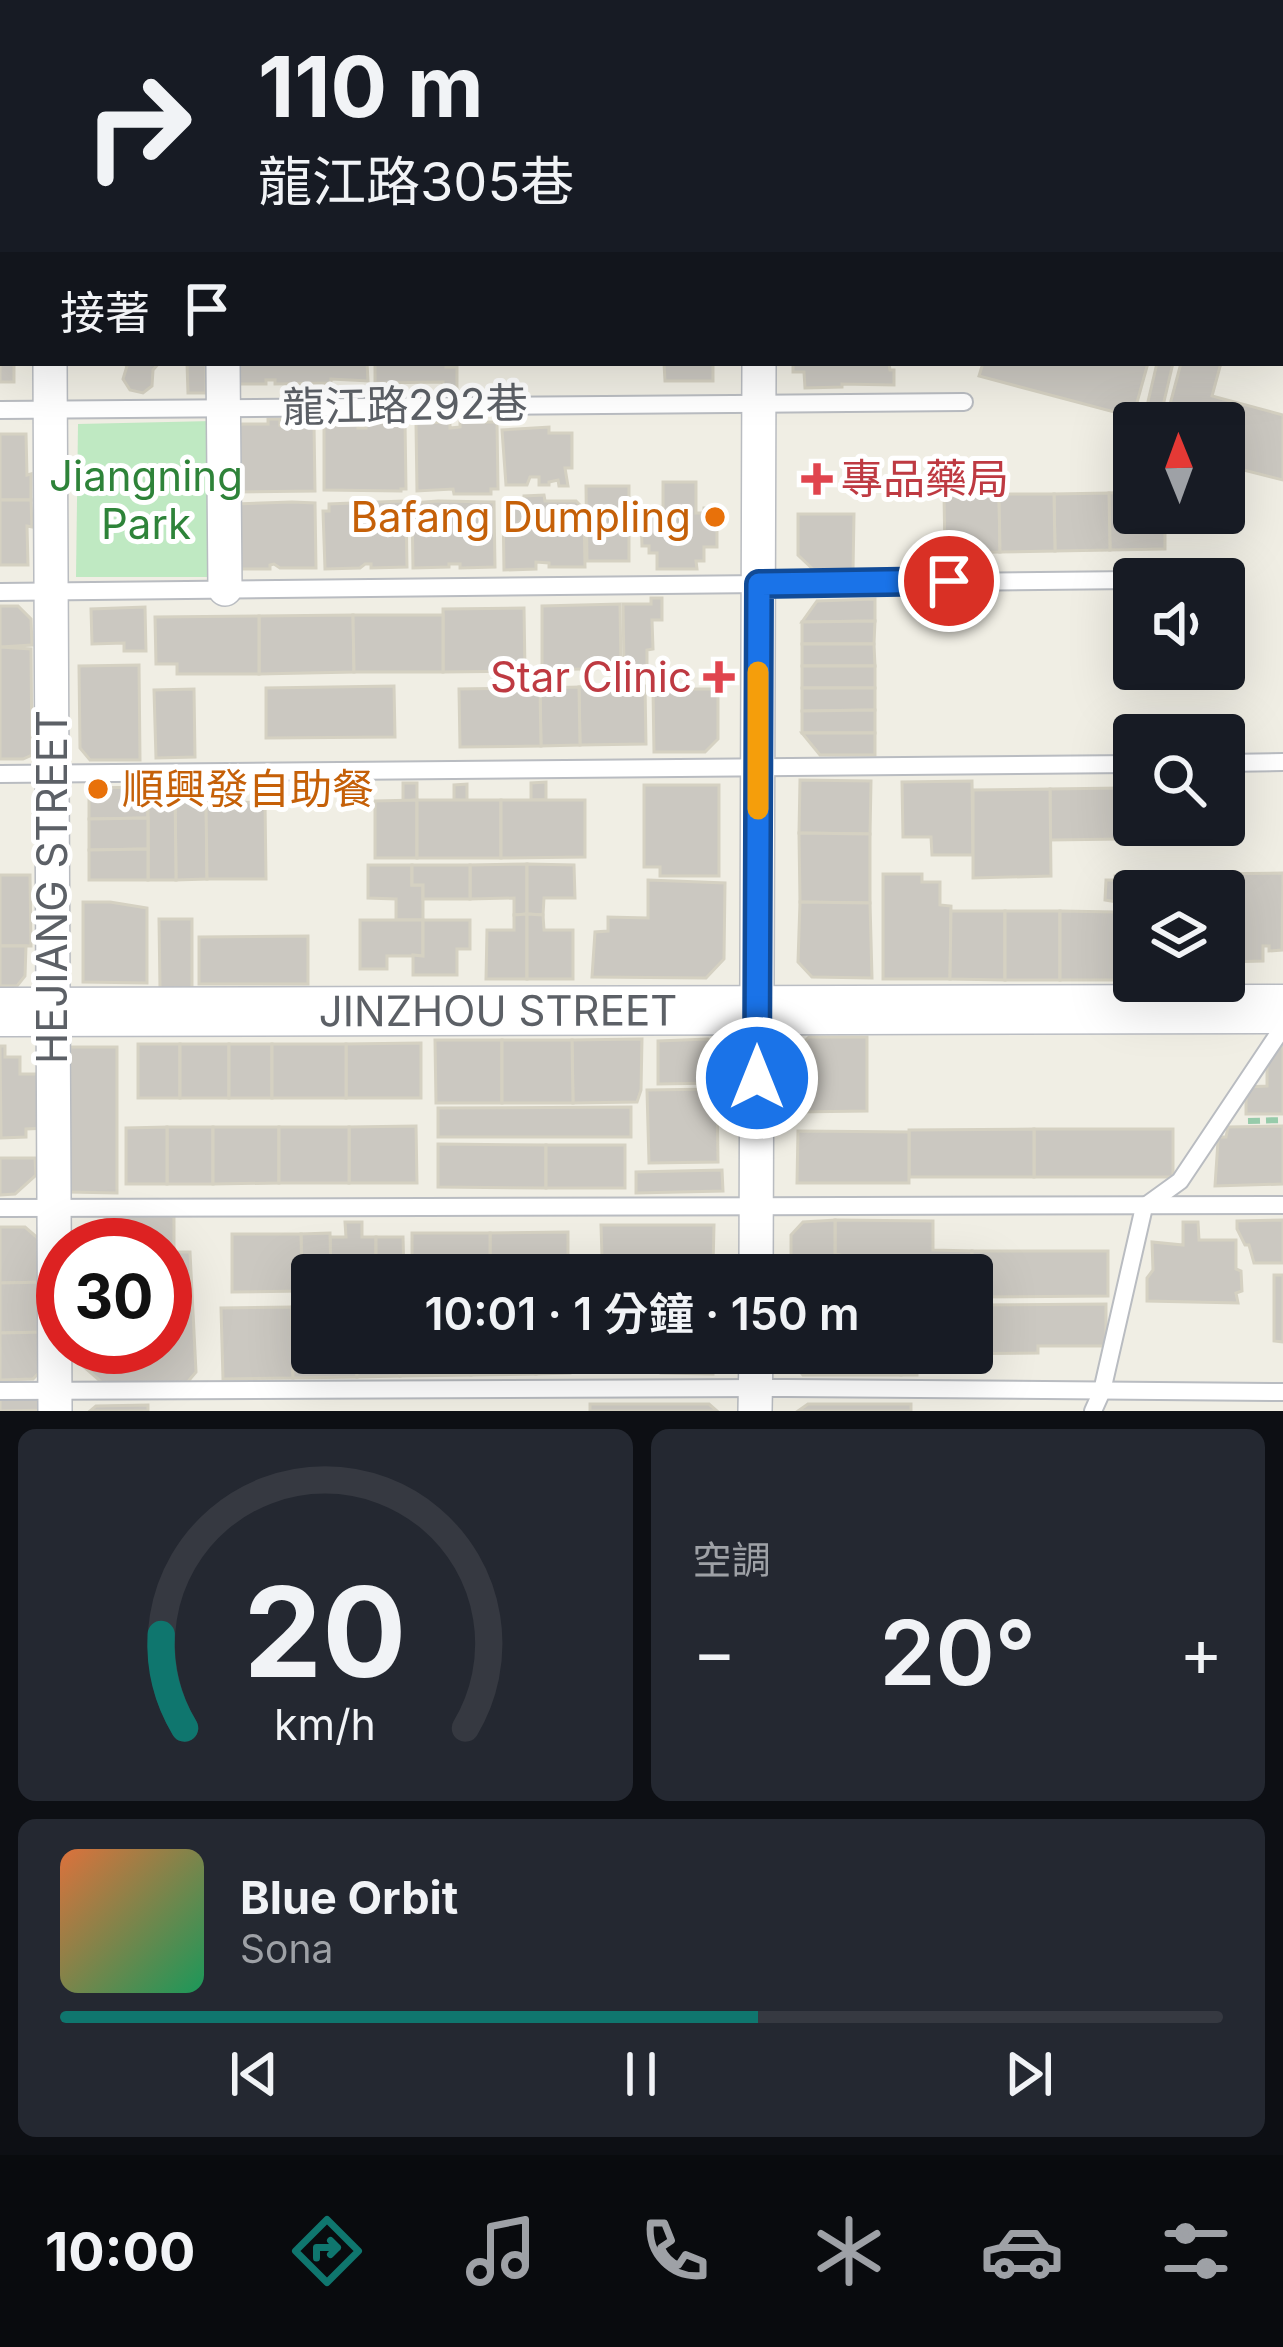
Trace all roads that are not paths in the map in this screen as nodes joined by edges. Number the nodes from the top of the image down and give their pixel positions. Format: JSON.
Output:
{"nodes":[{"id":1,"x":50,"y":366,"type":"edge"},
{"id":2,"x":223,"y":366,"type":"edge"},
{"id":3,"x":759,"y":366,"type":"edge"},
{"id":4,"x":759,"y":401,"type":"junction"},
{"id":5,"x":964,"y":402,"type":"dead end"},
{"id":6,"x":223,"y":407,"type":"junction"},
{"id":7,"x":50,"y":409,"type":"junction"},
{"id":8,"x":0,"y":410,"type":"edge"},
{"id":9,"x":1113,"y":580,"type":"edge"},
{"id":10,"x":759,"y":584,"type":"junction"},
{"id":11,"x":225,"y":589,"type":"junction"},
{"id":12,"x":51,"y":591,"type":"junction"},
{"id":13,"x":0,"y":592,"type":"edge"},
{"id":14,"x":1283,"y":762,"type":"edge"},
{"id":15,"x":1245,"y":763,"type":"edge"},
{"id":16,"x":1113,"y":764,"type":"edge"},
{"id":17,"x":758,"y":769,"type":"junction"},
{"id":18,"x":52,"y":773,"type":"junction"},
{"id":19,"x":0,"y":774,"type":"edge"},
{"id":20,"x":1283,"y":1010,"type":"edge"},
{"id":21,"x":757,"y":1011,"type":"junction"},
{"id":22,"x":0,"y":1012,"type":"edge"},
{"id":23,"x":53,"y":1012,"type":"junction"},
{"id":24,"x":1283,"y":1027,"type":"edge"},
{"id":25,"x":1283,"y":1205,"type":"edge"},
{"id":26,"x":756,"y":1206,"type":"junction"},
{"id":27,"x":1144,"y":1207,"type":"junction"},
{"id":28,"x":0,"y":1208,"type":"edge"},
{"id":29,"x":54,"y":1208,"type":"junction"},
{"id":30,"x":756,"y":1254,"type":"edge"},
{"id":31,"x":0,"y":1391,"type":"edge"},
{"id":32,"x":1102,"y":1391,"type":"junction"},
{"id":33,"x":1283,"y":1392,"type":"edge"},
{"id":34,"x":756,"y":1400,"type":"edge"},
{"id":35,"x":55,"y":1401,"type":"edge"},
{"id":36,"x":1093,"y":1411,"type":"edge"}],
"edges":[{"from":1,"to":7,"type":"street","name":"HEJIANG STREET"},
{"from":2,"to":6,"type":"street"},
{"from":3,"to":4,"type":"street"},
{"from":4,"to":5,"type":"lane","name":"龍江路292巷"},
{"from":4,"to":6,"type":"lane","name":"龍江路292巷"},
{"from":4,"to":10,"type":"street"},
{"from":6,"to":7,"type":"lane","name":"龍江路292巷"},
{"from":6,"to":11,"type":"street"},
{"from":7,"to":8,"type":"lane","name":"龍江路292巷"},
{"from":7,"to":12,"type":"street","name":"HEJIANG STREET"},
{"from":9,"to":10,"type":"lane"},
{"from":10,"to":11,"type":"lane"},
{"from":10,"to":17,"type":"street"},
{"from":11,"to":12,"type":"lane"},
{"from":12,"to":13,"type":"lane"},
{"from":12,"to":18,"type":"street","name":"HEJIANG STREET"},
{"from":14,"to":15,"type":"lane"},
{"from":16,"to":17,"type":"lane"},
{"from":17,"to":18,"type":"lane"},
{"from":17,"to":21,"type":"street"},
{"from":18,"to":19,"type":"lane"},
{"from":18,"to":23,"type":"street","name":"HEJIANG STREET"},
{"from":20,"to":21,"type":"street","name":"JINZHOU STREET"},
{"from":21,"to":23,"type":"street","name":"JINZHOU STREET"},
{"from":21,"to":26,"type":"street"},
{"from":22,"to":23,"type":"street","name":"JINZHOU STREET"},
{"from":23,"to":29,"type":"street","name":"HEJIANG STREET"},
{"from":24,"to":27,"type":"lane"},
{"from":25,"to":27,"type":"lane"},
{"from":26,"to":27,"type":"lane"},
{"from":26,"to":29,"type":"lane"},
{"from":26,"to":30,"type":"street"},
{"from":27,"to":32,"type":"lane"},
{"from":28,"to":29,"type":"lane"},
{"from":29,"to":35,"type":"street","name":"HEJIANG STREET"},
{"from":31,"to":35,"type":"lane"},
{"from":32,"to":33,"type":"lane"},
{"from":32,"to":34,"type":"lane"},
{"from":32,"to":36,"type":"lane"},
{"from":34,"to":35,"type":"lane"}]}
